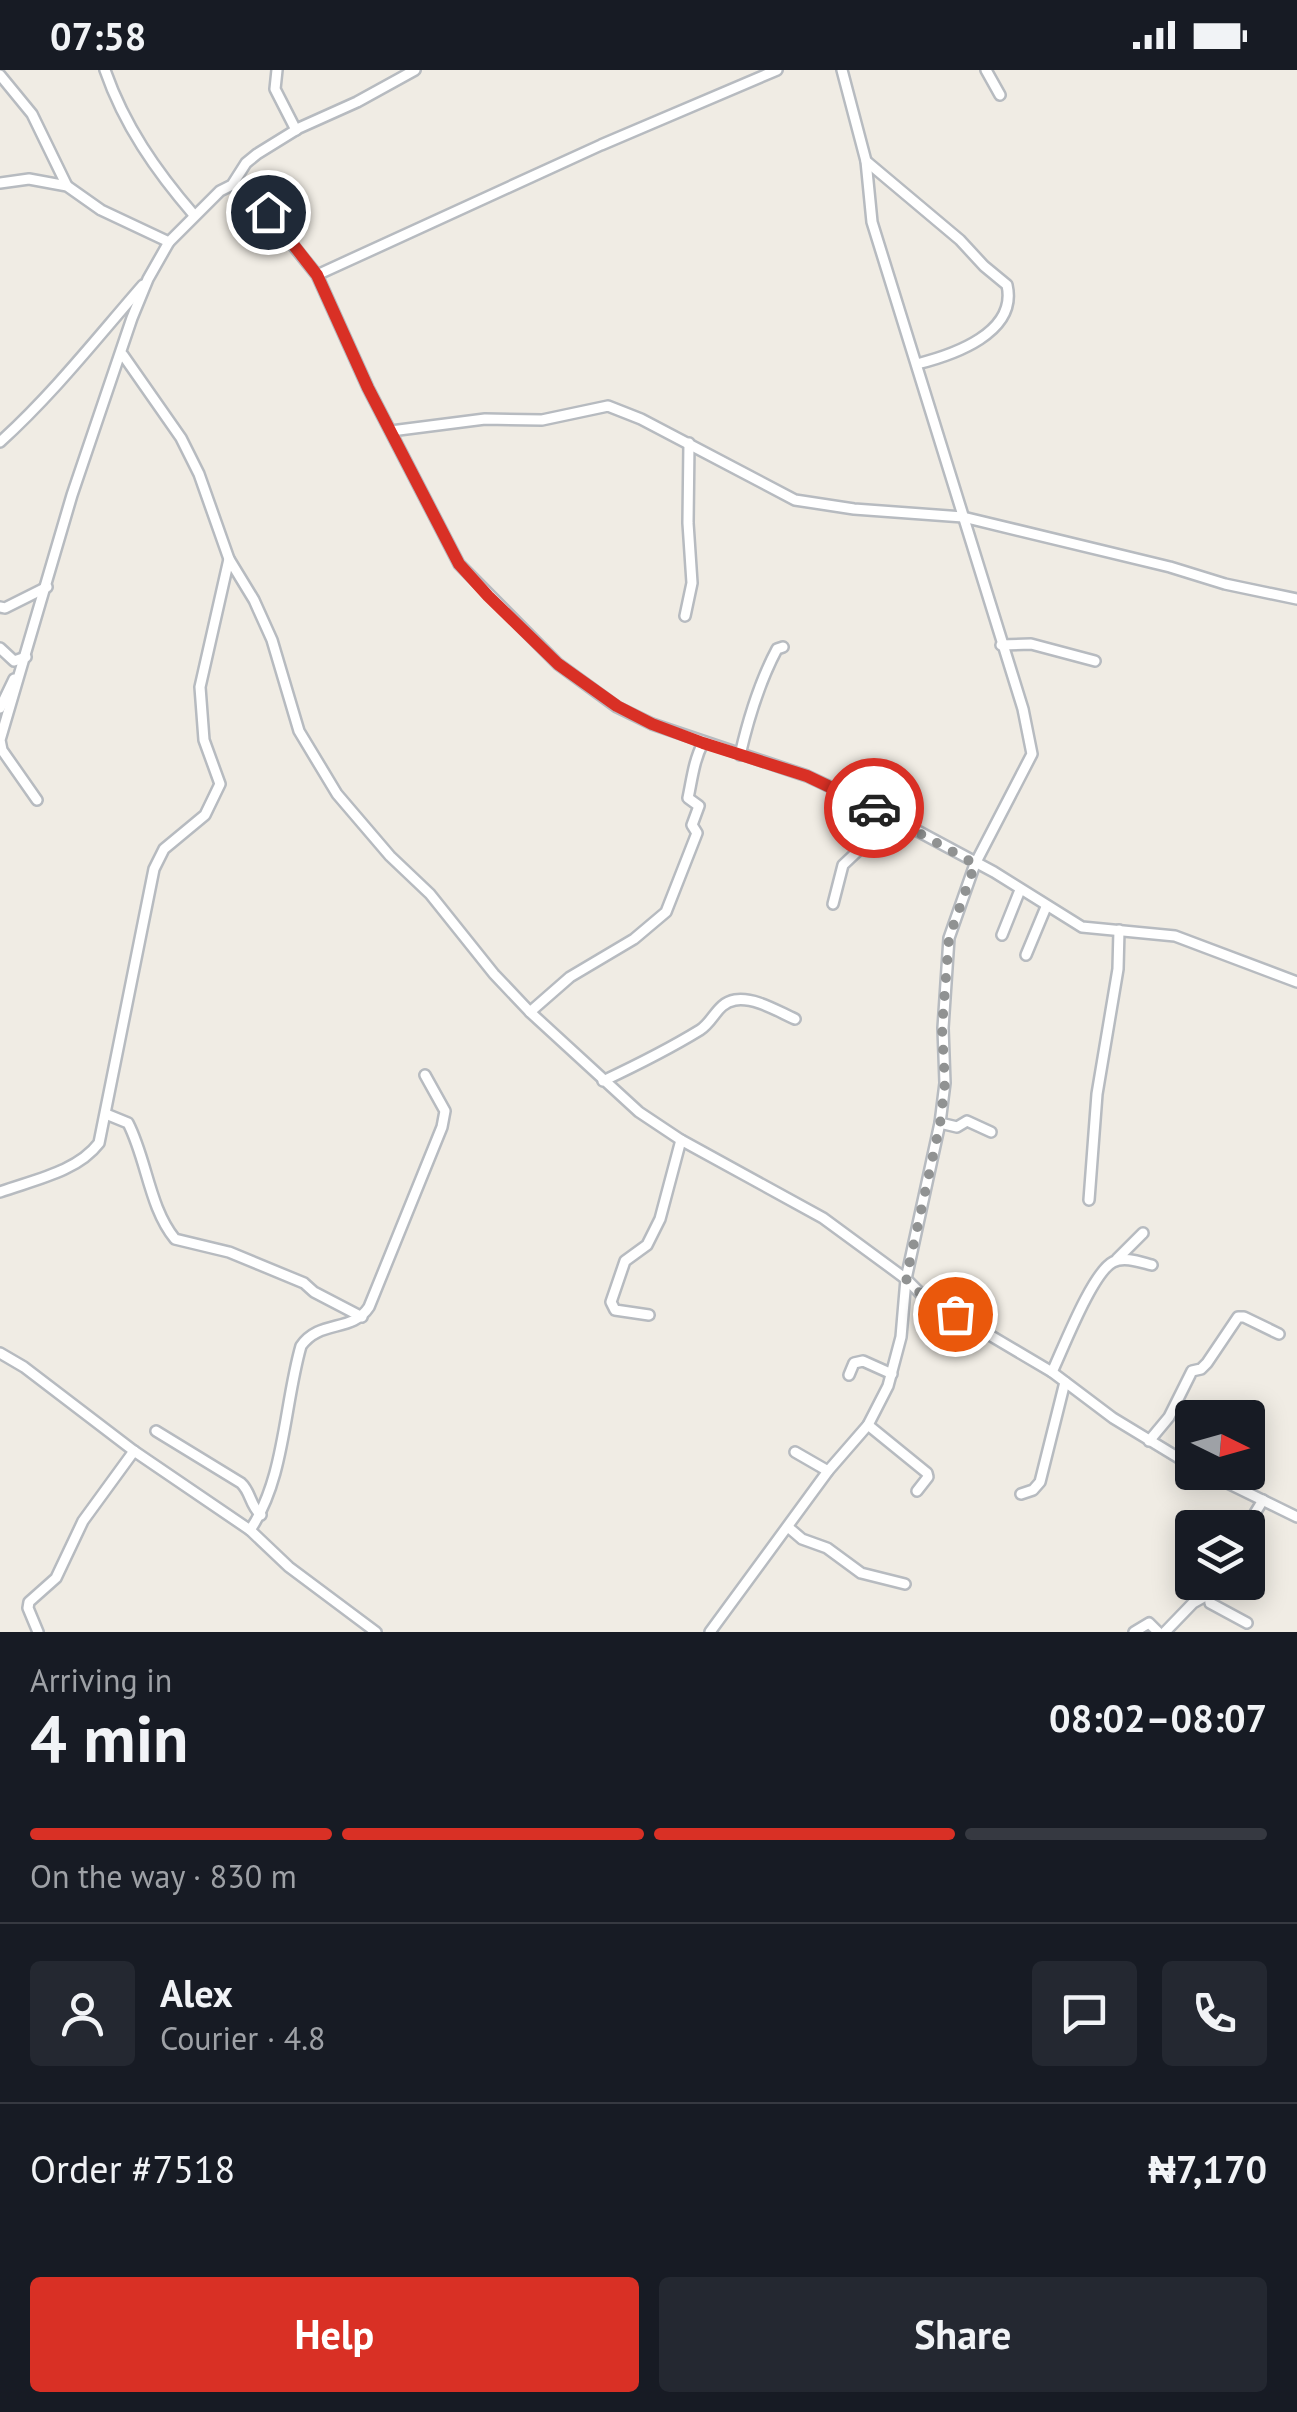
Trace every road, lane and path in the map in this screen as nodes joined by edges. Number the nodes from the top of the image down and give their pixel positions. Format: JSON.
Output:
{"nodes":[{"id":1,"x":105,"y":70,"type":"edge"},
{"id":2,"x":277,"y":70,"type":"edge"},
{"id":3,"x":416,"y":70,"type":"edge"},
{"id":4,"x":777,"y":70,"type":"edge"},
{"id":5,"x":842,"y":70,"type":"edge"},
{"id":6,"x":986,"y":70,"type":"edge"},
{"id":7,"x":0,"y":75,"type":"edge"},
{"id":8,"x":1000,"y":96,"type":"dead end"},
{"id":9,"x":296,"y":130,"type":"junction"},
{"id":10,"x":866,"y":160,"type":"junction"},
{"id":11,"x":0,"y":183,"type":"edge"},
{"id":12,"x":232,"y":185,"type":"junction"},
{"id":13,"x":67,"y":186,"type":"junction"},
{"id":14,"x":194,"y":215,"type":"junction"},
{"id":15,"x":169,"y":242,"type":"junction"},
{"id":16,"x":317,"y":275,"type":"junction"},
{"id":17,"x":148,"y":279,"type":"junction"},
{"id":18,"x":122,"y":355,"type":"junction"},
{"id":19,"x":917,"y":364,"type":"junction"},
{"id":20,"x":391,"y":431,"type":"junction"},
{"id":21,"x":0,"y":442,"type":"edge"},
{"id":22,"x":689,"y":444,"type":"junction"},
{"id":23,"x":963,"y":517,"type":"junction"},
{"id":24,"x":230,"y":559,"type":"junction"},
{"id":25,"x":46,"y":587,"type":"junction"},
{"id":26,"x":1297,"y":599,"type":"edge"},
{"id":27,"x":0,"y":606,"type":"edge"},
{"id":28,"x":685,"y":616,"type":"dead end"},
{"id":29,"x":1002,"y":645,"type":"junction"},
{"id":30,"x":783,"y":647,"type":"dead end"},
{"id":31,"x":0,"y":648,"type":"edge"},
{"id":32,"x":1096,"y":661,"type":"dead end"},
{"id":33,"x":24,"y":662,"type":"junction"},
{"id":34,"x":1,"y":705,"type":"edge"},
{"id":35,"x":703,"y":743,"type":"junction"},
{"id":36,"x":740,"y":756,"type":"junction"},
{"id":37,"x":36,"y":800,"type":"dead end"},
{"id":38,"x":871,"y":806,"type":"junction"},
{"id":39,"x":975,"y":864,"type":"junction"},
{"id":40,"x":1020,"y":890,"type":"junction"},
{"id":41,"x":832,"y":904,"type":"dead end"},
{"id":42,"x":1046,"y":907,"type":"junction"},
{"id":43,"x":1119,"y":930,"type":"junction"},
{"id":44,"x":1002,"y":935,"type":"dead end"},
{"id":45,"x":1026,"y":955,"type":"dead end"},
{"id":46,"x":1297,"y":982,"type":"edge"},
{"id":47,"x":530,"y":1012,"type":"junction"},
{"id":48,"x":794,"y":1019,"type":"dead end"},
{"id":49,"x":424,"y":1075,"type":"dead end"},
{"id":50,"x":603,"y":1082,"type":"junction"},
{"id":51,"x":106,"y":1114,"type":"junction"},
{"id":52,"x":940,"y":1124,"type":"junction"},
{"id":53,"x":991,"y":1132,"type":"dead end"},
{"id":54,"x":681,"y":1140,"type":"junction"},
{"id":55,"x":0,"y":1192,"type":"edge"},
{"id":56,"x":1089,"y":1200,"type":"dead end"},
{"id":57,"x":1143,"y":1233,"type":"dead end"},
{"id":58,"x":1115,"y":1261,"type":"junction"},
{"id":59,"x":1152,"y":1264,"type":"dead end"},
{"id":60,"x":906,"y":1279,"type":"junction"},
{"id":61,"x":649,"y":1315,"type":"dead end"},
{"id":62,"x":362,"y":1317,"type":"junction"},
{"id":63,"x":1279,"y":1334,"type":"dead end"},
{"id":64,"x":0,"y":1353,"type":"edge"},
{"id":65,"x":1052,"y":1372,"type":"junction"},
{"id":66,"x":892,"y":1374,"type":"junction"},
{"id":67,"x":849,"y":1375,"type":"dead end"},
{"id":68,"x":1065,"y":1382,"type":"junction"},
{"id":69,"x":868,"y":1425,"type":"junction"},
{"id":70,"x":156,"y":1430,"type":"dead end"},
{"id":71,"x":1149,"y":1441,"type":"junction"},
{"id":72,"x":134,"y":1451,"type":"junction"},
{"id":73,"x":796,"y":1452,"type":"dead end"},
{"id":74,"x":1175,"y":1456,"type":"edge"},
{"id":75,"x":828,"y":1472,"type":"junction"},
{"id":76,"x":1242,"y":1490,"type":"edge"},
{"id":77,"x":916,"y":1491,"type":"dead end"},
{"id":78,"x":1021,"y":1494,"type":"dead end"},
{"id":79,"x":1262,"y":1500,"type":"junction"},
{"id":80,"x":1256,"y":1510,"type":"edge"},
{"id":81,"x":261,"y":1514,"type":"junction"},
{"id":82,"x":1297,"y":1517,"type":"edge"},
{"id":83,"x":788,"y":1527,"type":"junction"},
{"id":84,"x":250,"y":1530,"type":"junction"},
{"id":85,"x":905,"y":1584,"type":"dead end"},
{"id":86,"x":1199,"y":1600,"type":"edge"},
{"id":87,"x":1210,"y":1600,"type":"edge"},
{"id":88,"x":1247,"y":1623,"type":"dead end"},
{"id":89,"x":38,"y":1632,"type":"edge"},
{"id":90,"x":376,"y":1632,"type":"edge"},
{"id":91,"x":710,"y":1632,"type":"edge"},
{"id":92,"x":1134,"y":1632,"type":"edge"},
{"id":93,"x":1162,"y":1632,"type":"edge"}],
"edges":[{"from":1,"to":14,"type":"street"},
{"from":2,"to":9,"type":"street"},
{"from":3,"to":9,"type":"street"},
{"from":4,"to":16,"type":"street"},
{"from":5,"to":10,"type":"street"},
{"from":6,"to":8,"type":"street"},
{"from":7,"to":13,"type":"street"},
{"from":9,"to":12,"type":"street"},
{"from":10,"to":19,"type":"street"},
{"from":10,"to":19,"type":"street"},
{"from":11,"to":13,"type":"street"},
{"from":12,"to":14,"type":"street"},
{"from":12,"to":16,"type":"street"},
{"from":13,"to":15,"type":"street"},
{"from":14,"to":15,"type":"street"},
{"from":15,"to":17,"type":"street"},
{"from":16,"to":20,"type":"street"},
{"from":17,"to":18,"type":"street"},
{"from":17,"to":21,"type":"street"},
{"from":18,"to":24,"type":"street"},
{"from":18,"to":25,"type":"street"},
{"from":19,"to":23,"type":"street"},
{"from":20,"to":22,"type":"street"},
{"from":20,"to":35,"type":"street"},
{"from":22,"to":23,"type":"street"},
{"from":22,"to":28,"type":"street"},
{"from":23,"to":26,"type":"street"},
{"from":23,"to":29,"type":"street"},
{"from":24,"to":47,"type":"street"},
{"from":24,"to":51,"type":"street"},
{"from":25,"to":27,"type":"street"},
{"from":25,"to":33,"type":"street"},
{"from":29,"to":32,"type":"street"},
{"from":29,"to":39,"type":"street"},
{"from":30,"to":36,"type":"street"},
{"from":31,"to":33,"type":"street"},
{"from":33,"to":34,"type":"street"},
{"from":33,"to":37,"type":"street"},
{"from":35,"to":36,"type":"street"},
{"from":35,"to":47,"type":"street"},
{"from":36,"to":38,"type":"street"},
{"from":38,"to":39,"type":"street"},
{"from":38,"to":41,"type":"street"},
{"from":39,"to":40,"type":"street"},
{"from":39,"to":52,"type":"street"},
{"from":40,"to":42,"type":"street"},
{"from":40,"to":44,"type":"street"},
{"from":42,"to":43,"type":"street"},
{"from":42,"to":45,"type":"street"},
{"from":43,"to":46,"type":"street"},
{"from":43,"to":56,"type":"street"},
{"from":47,"to":50,"type":"street"},
{"from":48,"to":50,"type":"street"},
{"from":49,"to":62,"type":"street"},
{"from":50,"to":54,"type":"street"},
{"from":51,"to":55,"type":"street"},
{"from":51,"to":62,"type":"street"},
{"from":52,"to":53,"type":"street"},
{"from":52,"to":60,"type":"street"},
{"from":54,"to":60,"type":"street"},
{"from":54,"to":61,"type":"street"},
{"from":57,"to":58,"type":"street"},
{"from":58,"to":59,"type":"street"},
{"from":58,"to":65,"type":"street"},
{"from":60,"to":65,"type":"street"},
{"from":60,"to":66,"type":"street"},
{"from":62,"to":81,"type":"street"},
{"from":63,"to":71,"type":"street"},
{"from":64,"to":72,"type":"street"},
{"from":65,"to":68,"type":"street"},
{"from":66,"to":67,"type":"street"},
{"from":66,"to":69,"type":"street"},
{"from":68,"to":71,"type":"street"},
{"from":68,"to":78,"type":"street"},
{"from":69,"to":75,"type":"street"},
{"from":69,"to":77,"type":"street"},
{"from":70,"to":81,"type":"street"},
{"from":71,"to":74,"type":"street"},
{"from":72,"to":84,"type":"street"},
{"from":72,"to":89,"type":"street"},
{"from":73,"to":75,"type":"street"},
{"from":75,"to":83,"type":"street"},
{"from":76,"to":79,"type":"street"},
{"from":79,"to":80,"type":"street"},
{"from":79,"to":82,"type":"street"},
{"from":81,"to":84,"type":"street"},
{"from":83,"to":85,"type":"street"},
{"from":83,"to":91,"type":"street"},
{"from":84,"to":90,"type":"street"},
{"from":86,"to":93,"type":"street"},
{"from":87,"to":88,"type":"street"},
{"from":92,"to":93,"type":"street"}]}
